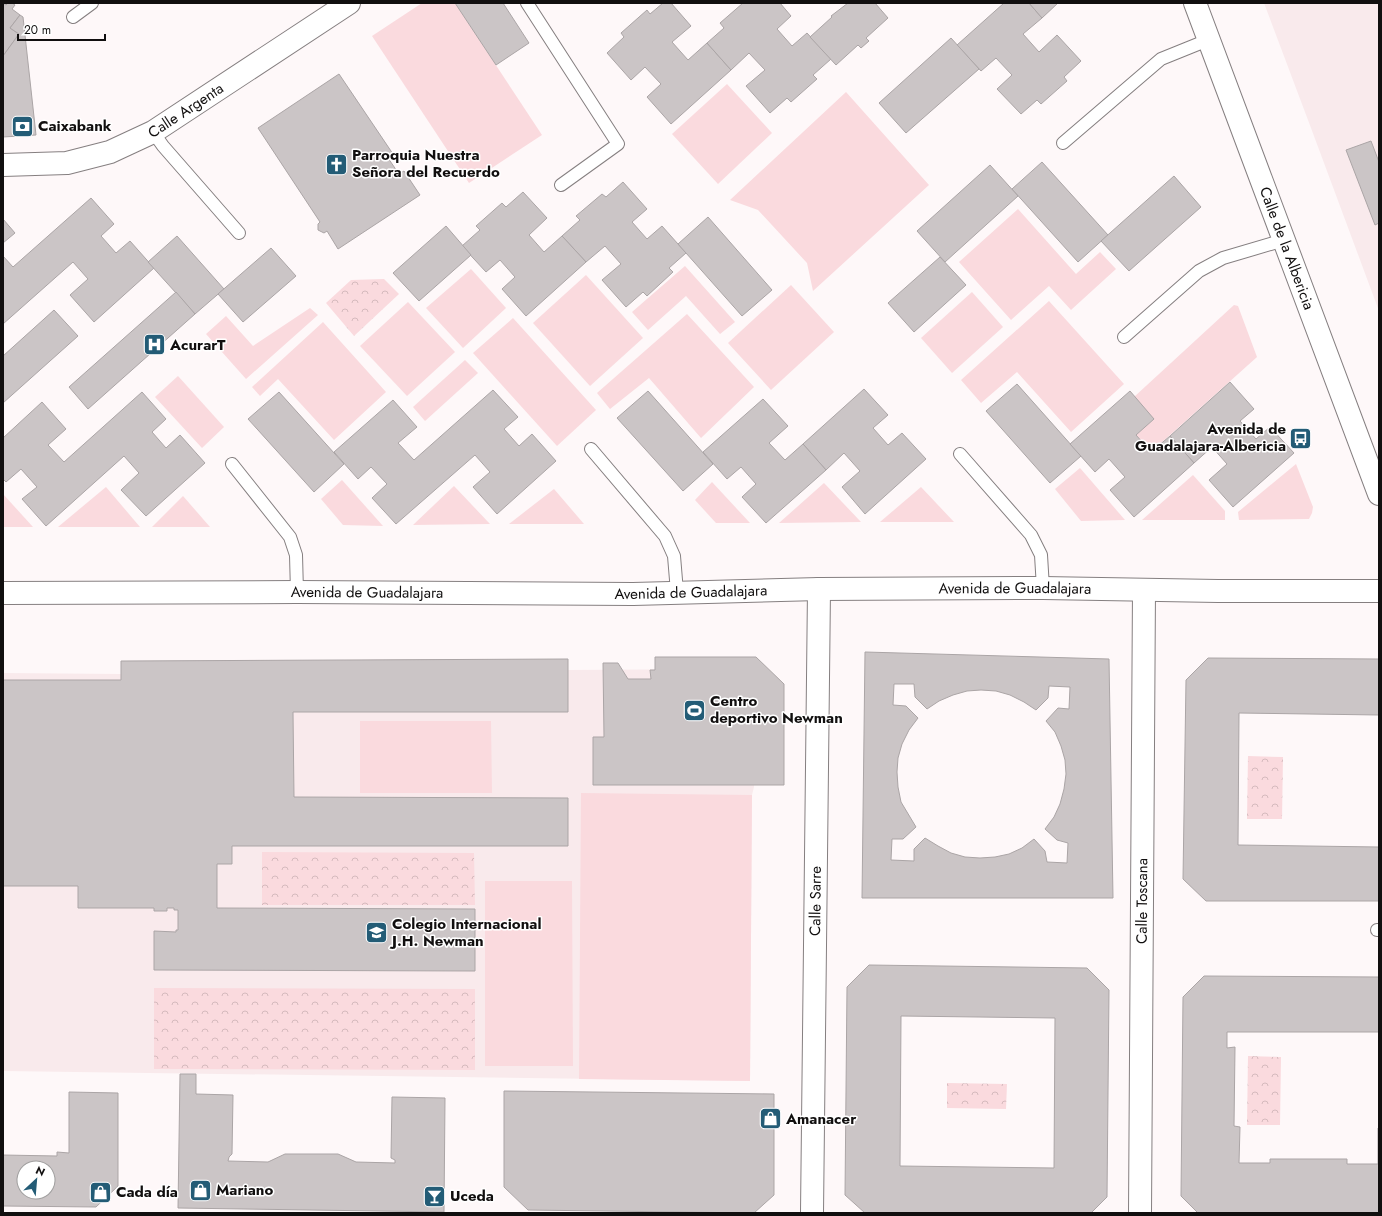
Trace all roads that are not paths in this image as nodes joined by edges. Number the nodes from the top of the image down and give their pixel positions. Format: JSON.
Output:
{"nodes":[{"id":1,"x":92,"y":3,"type":"edge"},
{"id":2,"x":349,"y":3,"type":"edge"},
{"id":3,"x":527,"y":3,"type":"edge"},
{"id":4,"x":1195,"y":3,"type":"edge"},
{"id":5,"x":73,"y":17,"type":"dead end"},
{"id":6,"x":1208,"y":40,"type":"junction"},
{"id":7,"x":153,"y":132,"type":"junction"},
{"id":8,"x":1063,"y":143,"type":"dead end"},
{"id":9,"x":3,"y":165,"type":"edge"},
{"id":10,"x":561,"y":185,"type":"dead end"},
{"id":11,"x":239,"y":233,"type":"dead end"},
{"id":12,"x":1284,"y":240,"type":"junction"},
{"id":13,"x":1124,"y":337,"type":"dead end"},
{"id":14,"x":591,"y":449,"type":"dead end"},
{"id":15,"x":960,"y":454,"type":"dead end"},
{"id":16,"x":232,"y":464,"type":"dead end"},
{"id":17,"x":1379,"y":494,"type":"edge"},
{"id":18,"x":1043,"y":588,"type":"junction"},
{"id":19,"x":819,"y":589,"type":"junction"},
{"id":20,"x":1144,"y":590,"type":"junction"},
{"id":21,"x":1379,"y":591,"type":"edge"},
{"id":22,"x":298,"y":592,"type":"junction"},
{"id":23,"x":677,"y":592,"type":"junction"},
{"id":24,"x":3,"y":593,"type":"edge"},
{"id":25,"x":812,"y":1213,"type":"edge"},
{"id":26,"x":1140,"y":1213,"type":"edge"}],
"edges":[{"from":1,"to":5,"type":"lane"},
{"from":2,"to":7,"type":"street","name":"Calle Argenta"},
{"from":3,"to":10,"type":"lane"},
{"from":4,"to":6,"type":"street","name":"Calle de la Albericia"},
{"from":6,"to":8,"type":"lane"},
{"from":6,"to":12,"type":"street","name":"Calle de la Albericia"},
{"from":7,"to":9,"type":"street","name":"Calle Argenta"},
{"from":7,"to":11,"type":"lane"},
{"from":12,"to":13,"type":"lane"},
{"from":12,"to":17,"type":"street","name":"Calle de la Albericia"},
{"from":14,"to":23,"type":"lane"},
{"from":15,"to":18,"type":"lane"},
{"from":16,"to":22,"type":"lane"},
{"from":18,"to":19,"type":"street","name":"Avenida de Guadalajara"},
{"from":18,"to":20,"type":"street","name":"Avenida de Guadalajara"},
{"from":19,"to":23,"type":"street","name":"Avenida de Guadalajara"},
{"from":19,"to":25,"type":"street","name":"Calle Sarre"},
{"from":20,"to":21,"type":"street","name":"Avenida de Guadalajara"},
{"from":20,"to":26,"type":"street","name":"Calle Toscana"},
{"from":22,"to":23,"type":"street","name":"Avenida de Guadalajara"},
{"from":22,"to":24,"type":"street","name":"Avenida de Guadalajara"}]}
